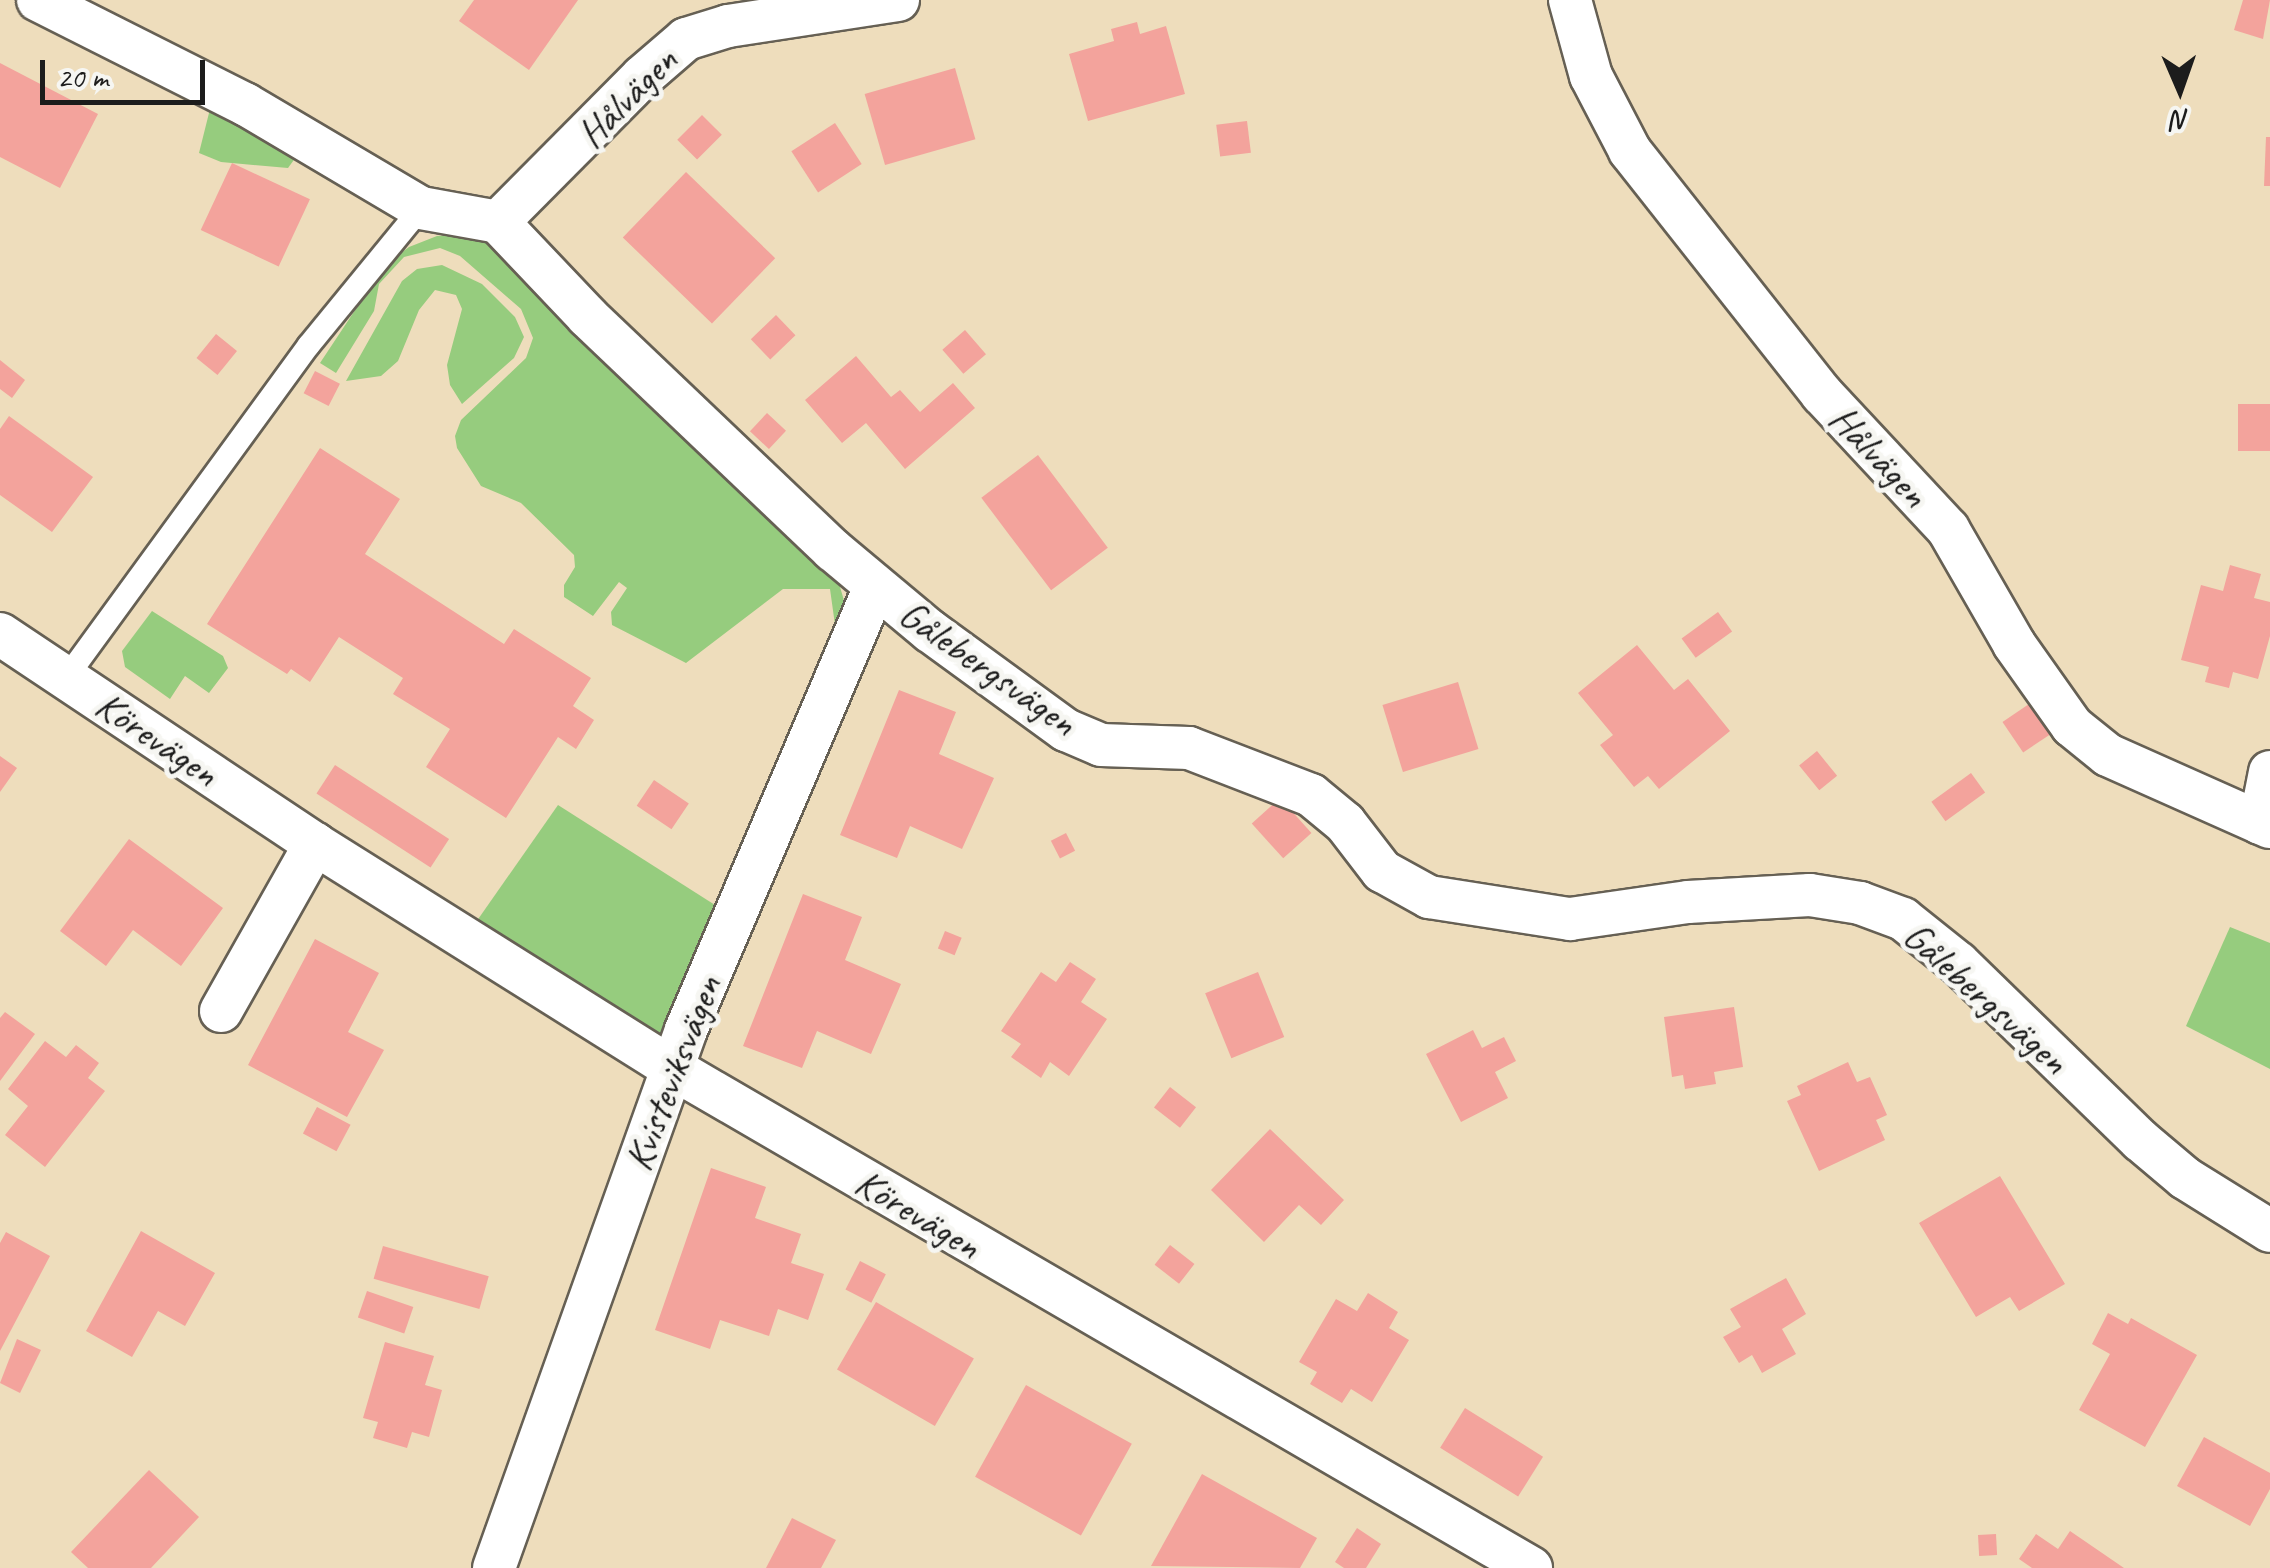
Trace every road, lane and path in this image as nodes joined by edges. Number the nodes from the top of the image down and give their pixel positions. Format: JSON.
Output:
{"nodes":[{"id":1,"x":38,"y":0,"type":"edge"},
{"id":2,"x":898,"y":0,"type":"edge"},
{"id":3,"x":1570,"y":0,"type":"edge"},
{"id":4,"x":421,"y":208,"type":"junction"},
{"id":5,"x":498,"y":222,"type":"junction"},
{"id":6,"x":875,"y":586,"type":"junction"},
{"id":7,"x":0,"y":634,"type":"edge"},
{"id":8,"x":66,"y":678,"type":"junction"},
{"id":9,"x":2270,"y":772,"type":"edge"},
{"id":10,"x":2265,"y":825,"type":"edge"},
{"id":11,"x":315,"y":844,"type":"junction"},
{"id":12,"x":221,"y":1012,"type":"dead end"},
{"id":13,"x":672,"y":1068,"type":"junction"},
{"id":14,"x":2270,"y":1231,"type":"edge"},
{"id":15,"x":494,"y":1568,"type":"edge"},
{"id":16,"x":1530,"y":1568,"type":"edge"}],
"edges":[{"from":1,"to":4,"type":"street"},
{"from":2,"to":5,"type":"street","name":"Hålvägen"},
{"from":3,"to":10,"type":"street","name":"Hålvägen"},
{"from":4,"to":5,"type":"street"},
{"from":4,"to":8,"type":"lane"},
{"from":5,"to":6,"type":"street","name":"Gålebergsvägen"},
{"from":6,"to":13,"type":"street","name":"Kvisteviksvägen"},
{"from":6,"to":14,"type":"street","name":"Gålebergsvägen"},
{"from":7,"to":8,"type":"street","name":"Körevägen"},
{"from":8,"to":11,"type":"street","name":"Körevägen"},
{"from":9,"to":10,"type":"street"},
{"from":11,"to":12,"type":"street"},
{"from":11,"to":13,"type":"street","name":"Körevägen"},
{"from":13,"to":15,"type":"street","name":"Kvisteviksvägen"},
{"from":13,"to":16,"type":"street","name":"Körevägen"}]}
